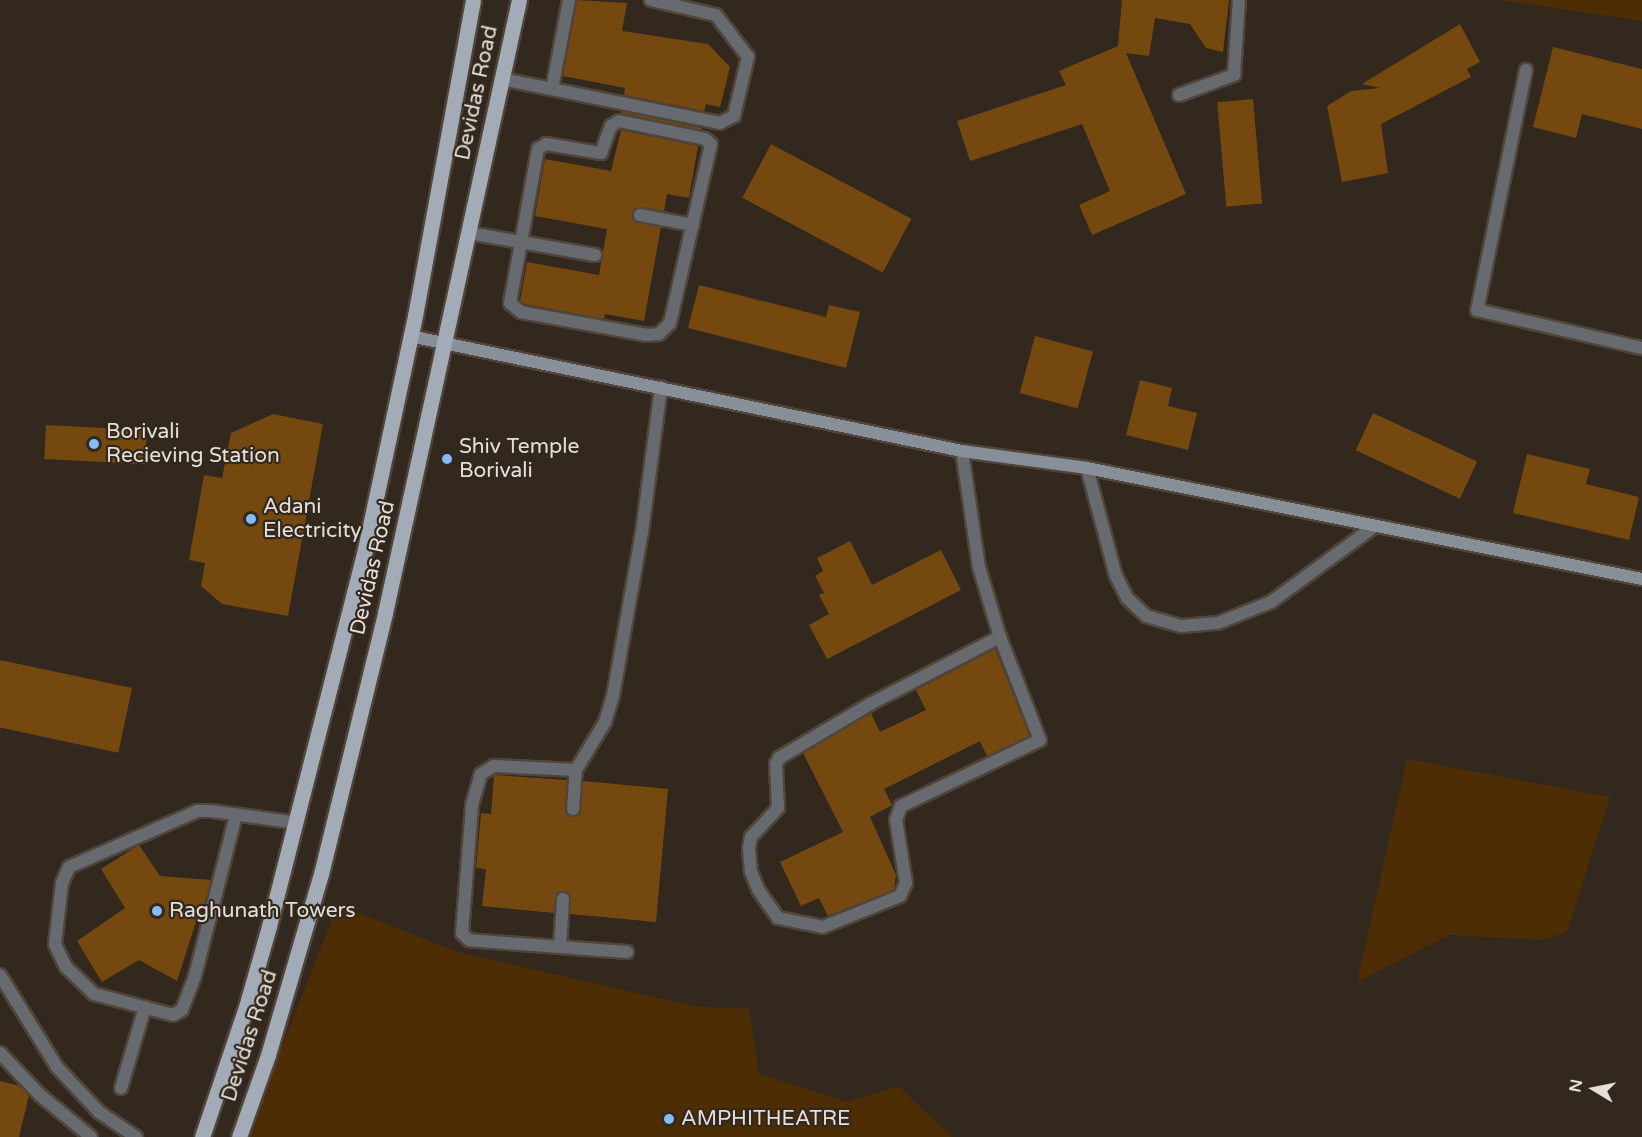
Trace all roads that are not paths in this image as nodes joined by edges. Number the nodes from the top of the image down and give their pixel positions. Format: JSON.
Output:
{"nodes":[{"id":1,"x":472,"y":0,"type":"edge"},
{"id":2,"x":519,"y":0,"type":"edge"},
{"id":3,"x":569,"y":0,"type":"edge"},
{"id":4,"x":651,"y":0,"type":"edge"},
{"id":5,"x":1239,"y":0,"type":"edge"},
{"id":6,"x":1526,"y":70,"type":"dead end"},
{"id":7,"x":502,"y":79,"type":"junction"},
{"id":8,"x":552,"y":89,"type":"junction"},
{"id":9,"x":1179,"y":95,"type":"dead end"},
{"id":10,"x":640,"y":215,"type":"dead end"},
{"id":11,"x":693,"y":225,"type":"junction"},
{"id":12,"x":469,"y":233,"type":"junction"},
{"id":13,"x":521,"y":243,"type":"junction"},
{"id":14,"x":595,"y":255,"type":"dead end"},
{"id":15,"x":410,"y":336,"type":"junction"},
{"id":16,"x":445,"y":341,"type":"junction"},
{"id":17,"x":1642,"y":348,"type":"edge"},
{"id":18,"x":661,"y":387,"type":"junction"},
{"id":19,"x":962,"y":451,"type":"junction"},
{"id":20,"x":1087,"y":468,"type":"junction"},
{"id":21,"x":1375,"y":526,"type":"junction"},
{"id":22,"x":1642,"y":579,"type":"edge"},
{"id":23,"x":1000,"y":637,"type":"junction"},
{"id":24,"x":576,"y":770,"type":"junction"},
{"id":25,"x":573,"y":809,"type":"dead end"},
{"id":26,"x":236,"y":815,"type":"junction"},
{"id":27,"x":297,"y":823,"type":"junction"},
{"id":28,"x":563,"y":899,"type":"dead end"},
{"id":29,"x":560,"y":946,"type":"junction"},
{"id":30,"x":627,"y":952,"type":"dead end"},
{"id":31,"x":0,"y":975,"type":"edge"},
{"id":32,"x":145,"y":1007,"type":"junction"},
{"id":33,"x":0,"y":1053,"type":"edge"},
{"id":34,"x":122,"y":1088,"type":"dead end"},
{"id":35,"x":91,"y":1137,"type":"edge"},
{"id":36,"x":136,"y":1137,"type":"edge"},
{"id":37,"x":202,"y":1137,"type":"edge"},
{"id":38,"x":239,"y":1137,"type":"edge"}],
"edges":[{"from":1,"to":15,"type":"main road","name":"Devidas Road"},
{"from":2,"to":7,"type":"main road","name":"Devidas Road"},
{"from":3,"to":8,"type":"street"},
{"from":4,"to":8,"type":"street"},
{"from":5,"to":9,"type":"street"},
{"from":6,"to":17,"type":"street"},
{"from":7,"to":8,"type":"street"},
{"from":7,"to":12,"type":"main road","name":"Devidas Road"},
{"from":10,"to":11,"type":"street"},
{"from":11,"to":13,"type":"street"},
{"from":11,"to":13,"type":"street"},
{"from":12,"to":13,"type":"street"},
{"from":12,"to":16,"type":"main road","name":"Devidas Road"},
{"from":13,"to":14,"type":"street"},
{"from":15,"to":16,"type":"street"},
{"from":15,"to":27,"type":"main road","name":"Devidas Road"},
{"from":16,"to":18,"type":"street"},
{"from":16,"to":38,"type":"main road","name":"Devidas Road"},
{"from":18,"to":19,"type":"street"},
{"from":18,"to":24,"type":"street"},
{"from":19,"to":20,"type":"street"},
{"from":19,"to":23,"type":"street"},
{"from":20,"to":21,"type":"street"},
{"from":20,"to":21,"type":"street"},
{"from":21,"to":22,"type":"street"},
{"from":23,"to":23,"type":"street"},
{"from":24,"to":25,"type":"street"},
{"from":24,"to":29,"type":"street"},
{"from":26,"to":27,"type":"street"},
{"from":26,"to":32,"type":"street"},
{"from":26,"to":32,"type":"street"},
{"from":27,"to":37,"type":"main road","name":"Devidas Road"},
{"from":28,"to":29,"type":"street"},
{"from":29,"to":30,"type":"street"},
{"from":31,"to":36,"type":"street"},
{"from":32,"to":34,"type":"street"},
{"from":33,"to":35,"type":"street"}]}
